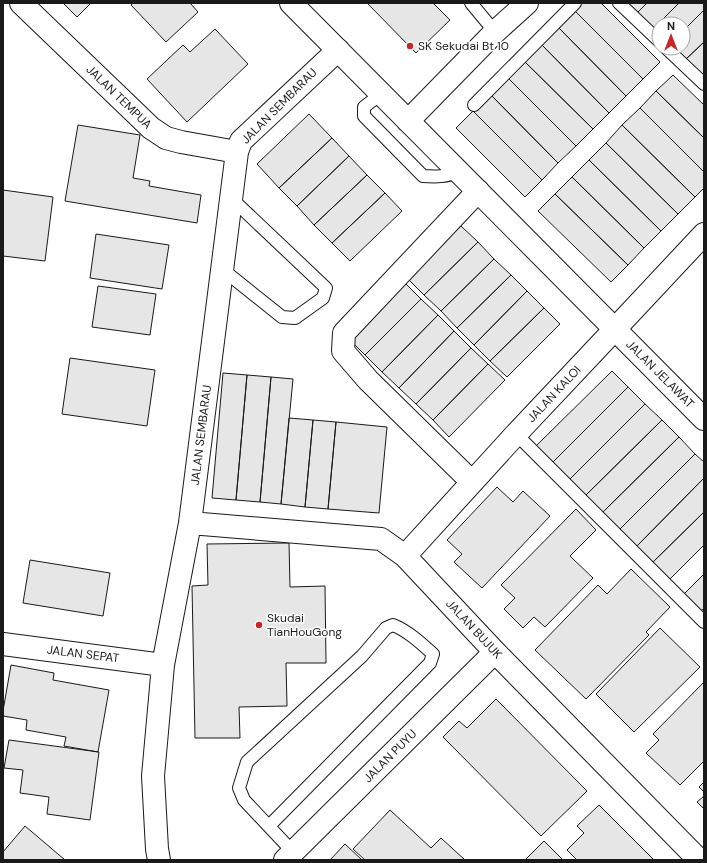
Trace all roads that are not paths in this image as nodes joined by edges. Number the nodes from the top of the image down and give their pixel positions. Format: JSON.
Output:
{"nodes":[{"id":1,"x":21,"y":3,"type":"edge"},
{"id":2,"x":291,"y":3,"type":"edge"},
{"id":3,"x":471,"y":3,"type":"edge"},
{"id":4,"x":527,"y":3,"type":"edge"},
{"id":5,"x":575,"y":3,"type":"edge"},
{"id":6,"x":619,"y":3,"type":"edge"},
{"id":7,"x":495,"y":32,"type":"junction"},
{"id":8,"x":651,"y":33,"type":"edge"},
{"id":9,"x":338,"y":50,"type":"junction"},
{"id":10,"x":674,"y":56,"type":"edge"},
{"id":11,"x":704,"y":84,"type":"edge"},
{"id":12,"x":381,"y":94,"type":"junction"},
{"id":13,"x":474,"y":105,"type":"dead end"},
{"id":14,"x":408,"y":121,"type":"junction"},
{"id":15,"x":237,"y":152,"type":"junction"},
{"id":16,"x":458,"y":171,"type":"junction"},
{"id":17,"x":478,"y":191,"type":"junction"},
{"id":18,"x":231,"y":198,"type":"junction"},
{"id":19,"x":704,"y":234,"type":"edge"},
{"id":20,"x":222,"y":269,"type":"junction"},
{"id":21,"x":615,"y":329,"type":"junction"},
{"id":22,"x":704,"y":419,"type":"edge"},
{"id":23,"x":516,"y":434,"type":"junction"},
{"id":24,"x":472,"y":482,"type":"junction"},
{"id":25,"x":190,"y":523,"type":"junction"},
{"id":26,"x":405,"y":556,"type":"junction"},
{"id":27,"x":704,"y":622,"type":"edge"},
{"id":28,"x":3,"y":644,"type":"edge"},
{"id":29,"x":495,"y":652,"type":"junction"},
{"id":30,"x":163,"y":665,"type":"junction"},
{"id":31,"x":269,"y":826,"type":"junction"},
{"id":32,"x":289,"y":856,"type":"edge"},
{"id":33,"x":159,"y":860,"type":"edge"},
{"id":34,"x":699,"y":860,"type":"edge"}],
"edges":[{"from":1,"to":15,"type":"street","name":"JALAN TEMPUA"},
{"from":2,"to":9,"type":"street","name":"JALAN JELAWAT"},
{"from":3,"to":7,"type":"lane"},
{"from":4,"to":7,"type":"street"},
{"from":5,"to":13,"type":"lane"},
{"from":6,"to":8,"type":"lane"},
{"from":7,"to":14,"type":"street"},
{"from":9,"to":12,"type":"street","name":"JALAN JELAWAT"},
{"from":9,"to":15,"type":"street","name":"JALAN SEMBARAU"},
{"from":10,"to":11,"type":"lane"},
{"from":12,"to":14,"type":"street","name":"JALAN JELAWAT"},
{"from":12,"to":16,"type":"lane"},
{"from":14,"to":16,"type":"street","name":"JALAN JELAWAT"},
{"from":15,"to":18,"type":"street","name":"JALAN SEMBARAU"},
{"from":16,"to":17,"type":"street","name":"JALAN JELAWAT"},
{"from":17,"to":21,"type":"street","name":"JALAN JELAWAT"},
{"from":17,"to":24,"type":"street"},
{"from":18,"to":20,"type":"street","name":"JALAN SEMBARAU"},
{"from":18,"to":20,"type":"lane"},
{"from":19,"to":21,"type":"street","name":"JALAN KALOI"},
{"from":20,"to":25,"type":"street","name":"JALAN SEMBARAU"},
{"from":21,"to":22,"type":"street","name":"JALAN JELAWAT"},
{"from":21,"to":23,"type":"street","name":"JALAN KALOI"},
{"from":23,"to":24,"type":"street","name":"JALAN KALOI"},
{"from":23,"to":27,"type":"lane"},
{"from":24,"to":26,"type":"street","name":"JALAN KALOI"},
{"from":25,"to":26,"type":"street","name":"JALAN BUJUK"},
{"from":25,"to":30,"type":"street","name":"JALAN SEMBARAU"},
{"from":26,"to":29,"type":"street","name":"JALAN BUJUK"},
{"from":28,"to":30,"type":"street","name":"JALAN SEPAT"},
{"from":29,"to":32,"type":"street","name":"JALAN PUYU"},
{"from":29,"to":34,"type":"street","name":"JALAN BUJUK"},
{"from":30,"to":33,"type":"street","name":"JALAN SEMBARAU"},
{"from":31,"to":31,"type":"lane"},
{"from":31,"to":32,"type":"lane"}]}
